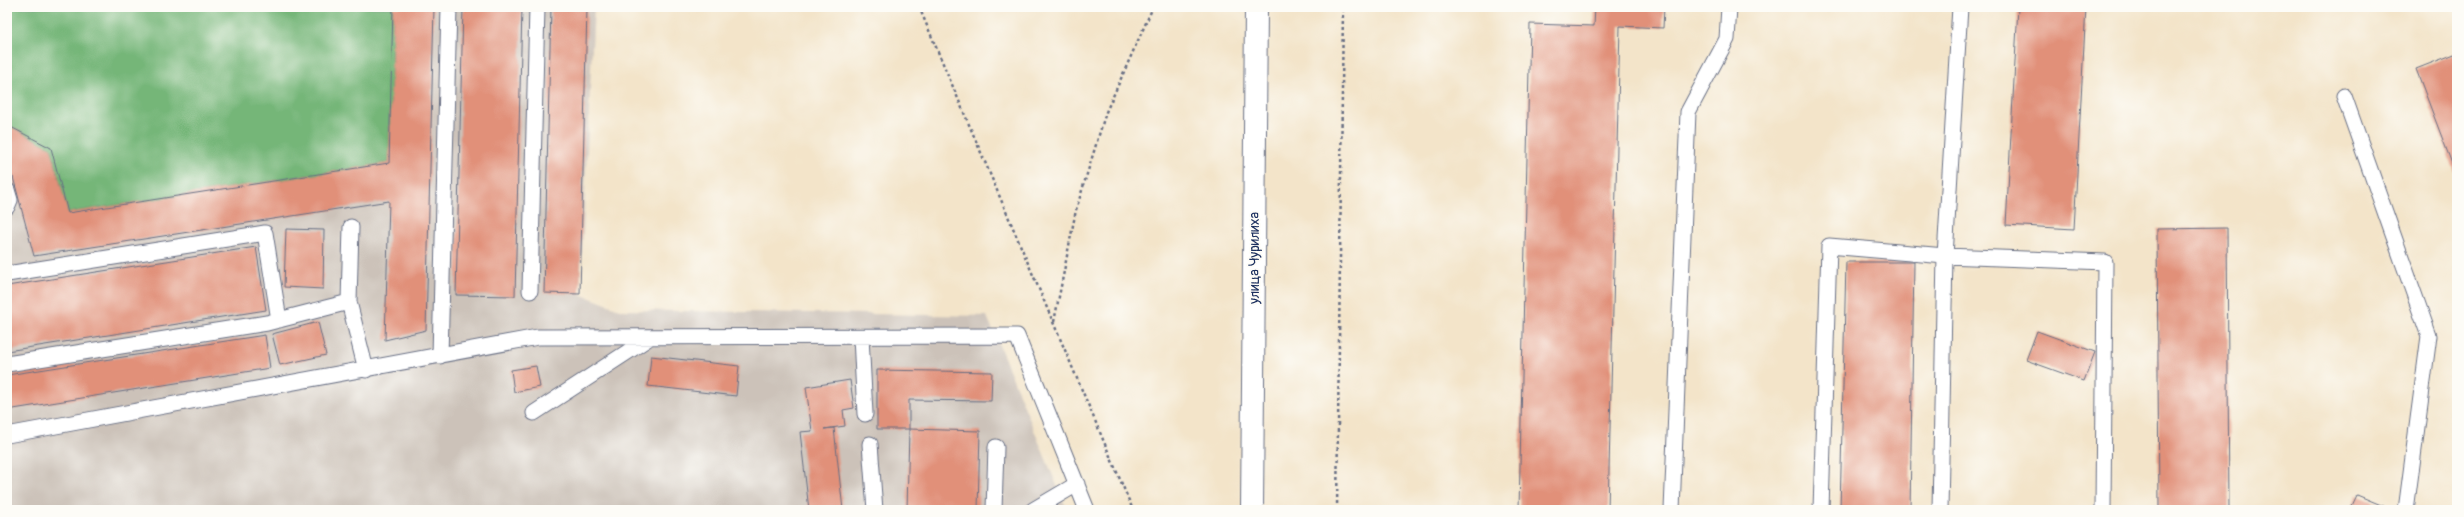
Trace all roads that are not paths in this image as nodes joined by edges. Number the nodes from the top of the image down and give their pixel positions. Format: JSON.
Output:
{"nodes":[{"id":1,"x":449,"y":7,"type":"edge"},
{"id":2,"x":537,"y":7,"type":"edge"},
{"id":3,"x":1256,"y":7,"type":"edge"},
{"id":4,"x":1730,"y":7,"type":"edge"},
{"id":5,"x":1960,"y":7,"type":"edge"},
{"id":6,"x":2344,"y":96,"type":"dead end"},
{"id":7,"x":7,"y":190,"type":"edge"},
{"id":8,"x":7,"y":207,"type":"edge"},
{"id":9,"x":351,"y":227,"type":"dead end"},
{"id":10,"x":1945,"y":256,"type":"junction"},
{"id":11,"x":7,"y":274,"type":"edge"},
{"id":12,"x":530,"y":291,"type":"dead end"},
{"id":13,"x":349,"y":302,"type":"junction"},
{"id":14,"x":279,"y":320,"type":"junction"},
{"id":15,"x":861,"y":337,"type":"junction"},
{"id":16,"x":649,"y":338,"type":"junction"},
{"id":17,"x":440,"y":356,"type":"junction"},
{"id":18,"x":7,"y":364,"type":"edge"},
{"id":19,"x":366,"y":370,"type":"junction"},
{"id":20,"x":534,"y":413,"type":"dead end"},
{"id":21,"x":865,"y":414,"type":"dead end"},
{"id":22,"x":7,"y":435,"type":"edge"},
{"id":23,"x":870,"y":444,"type":"dead end"},
{"id":24,"x":996,"y":447,"type":"dead end"},
{"id":25,"x":1076,"y":484,"type":"junction"},
{"id":26,"x":875,"y":510,"type":"edge"},
{"id":27,"x":994,"y":510,"type":"edge"},
{"id":28,"x":1033,"y":510,"type":"edge"},
{"id":29,"x":1087,"y":510,"type":"edge"},
{"id":30,"x":1252,"y":510,"type":"edge"},
{"id":31,"x":1672,"y":510,"type":"edge"},
{"id":32,"x":1821,"y":510,"type":"edge"},
{"id":33,"x":1940,"y":510,"type":"edge"},
{"id":34,"x":2103,"y":510,"type":"edge"},
{"id":35,"x":2406,"y":510,"type":"edge"}],
"edges":[{"from":1,"to":17,"type":"lane"},
{"from":2,"to":12,"type":"lane"},
{"from":3,"to":30,"type":"street","name":"улица Чурилиха"},
{"from":4,"to":31,"type":"lane"},
{"from":5,"to":10,"type":"lane"},
{"from":6,"to":35,"type":"lane"},
{"from":7,"to":8,"type":"lane"},
{"from":9,"to":13,"type":"lane"},
{"from":10,"to":32,"type":"lane"},
{"from":10,"to":33,"type":"lane"},
{"from":10,"to":34,"type":"lane"},
{"from":11,"to":14,"type":"lane"},
{"from":13,"to":14,"type":"lane"},
{"from":13,"to":19,"type":"lane"},
{"from":14,"to":18,"type":"lane"},
{"from":15,"to":16,"type":"lane"},
{"from":15,"to":21,"type":"lane"},
{"from":15,"to":25,"type":"lane"},
{"from":16,"to":17,"type":"lane"},
{"from":16,"to":20,"type":"lane"},
{"from":17,"to":19,"type":"lane"},
{"from":19,"to":22,"type":"lane"},
{"from":23,"to":26,"type":"lane"},
{"from":24,"to":27,"type":"lane"},
{"from":25,"to":28,"type":"lane"},
{"from":25,"to":29,"type":"lane"}]}
